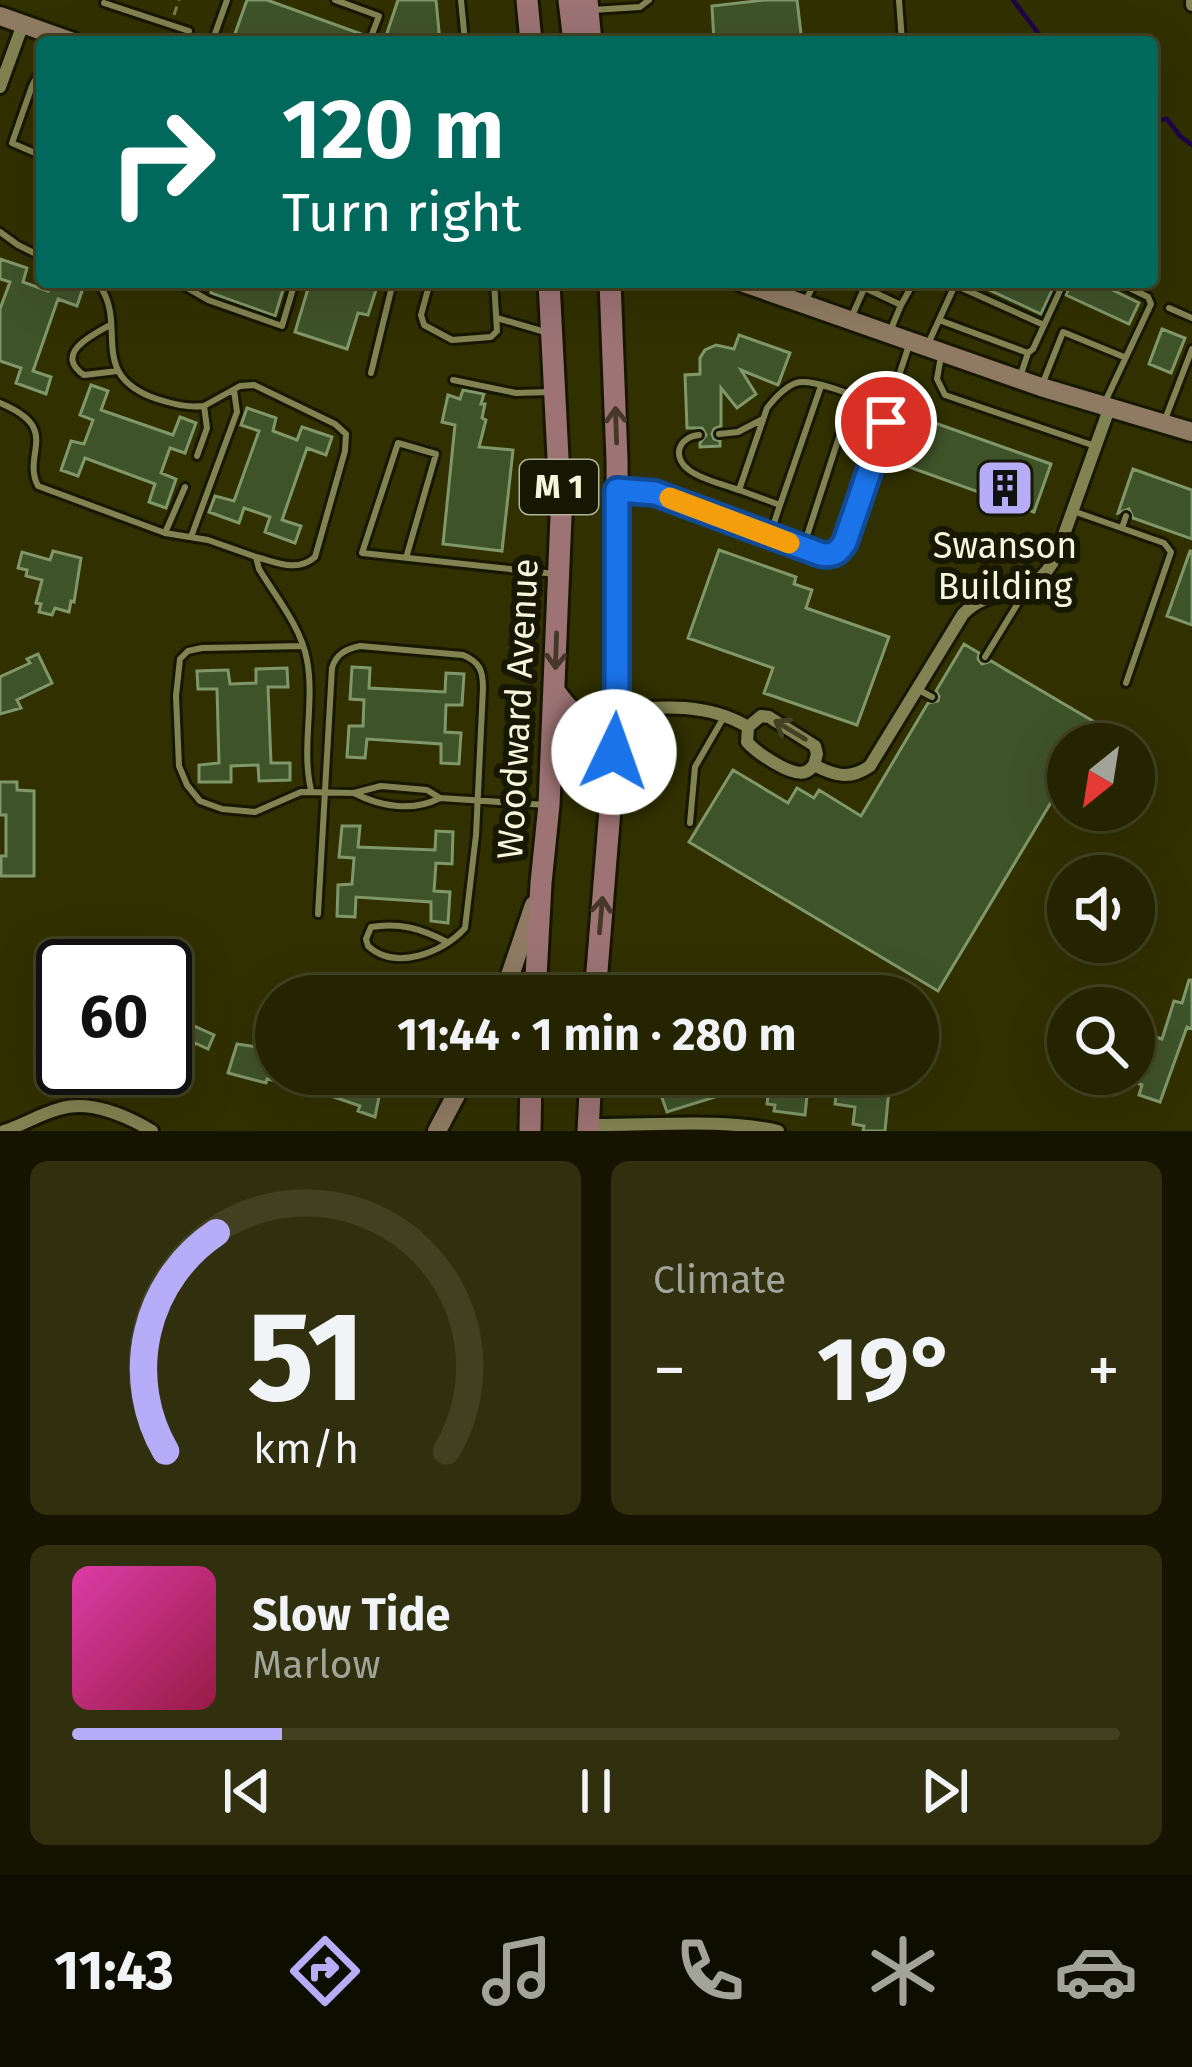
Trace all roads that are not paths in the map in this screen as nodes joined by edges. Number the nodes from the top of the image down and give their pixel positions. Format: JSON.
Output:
{"nodes":[{"id":1,"x":227,"y":0,"type":"edge"},
{"id":2,"x":335,"y":0,"type":"edge"},
{"id":3,"x":461,"y":0,"type":"edge"},
{"id":4,"x":527,"y":0,"type":"edge"},
{"id":5,"x":649,"y":0,"type":"edge"},
{"id":6,"x":899,"y":0,"type":"edge"},
{"id":7,"x":104,"y":3,"type":"edge"},
{"id":8,"x":582,"y":3,"type":"edge"},
{"id":9,"x":0,"y":16,"type":"edge"},
{"id":10,"x":23,"y":24,"type":"junction"},
{"id":11,"x":189,"y":31,"type":"dead end"},
{"id":12,"x":53,"y":36,"type":"edge"},
{"id":13,"x":214,"y":36,"type":"edge"},
{"id":14,"x":371,"y":36,"type":"edge"},
{"id":15,"x":464,"y":36,"type":"edge"},
{"id":16,"x":530,"y":36,"type":"edge"},
{"id":17,"x":575,"y":36,"type":"edge"},
{"id":18,"x":590,"y":36,"type":"edge"},
{"id":19,"x":902,"y":36,"type":"edge"},
{"id":20,"x":36,"y":78,"type":"edge"},
{"id":21,"x":0,"y":87,"type":"edge"},
{"id":22,"x":36,"y":153,"type":"edge"},
{"id":23,"x":0,"y":232,"type":"edge"},
{"id":24,"x":36,"y":253,"type":"edge"},
{"id":25,"x":101,"y":288,"type":"edge"},
{"id":26,"x":187,"y":288,"type":"edge"},
{"id":27,"x":293,"y":288,"type":"edge"},
{"id":28,"x":392,"y":288,"type":"edge"},
{"id":29,"x":428,"y":288,"type":"edge"},
{"id":30,"x":494,"y":288,"type":"edge"},
{"id":31,"x":549,"y":288,"type":"edge"},
{"id":32,"x":610,"y":288,"type":"edge"},
{"id":33,"x":757,"y":288,"type":"edge"},
{"id":34,"x":812,"y":288,"type":"edge"},
{"id":35,"x":865,"y":288,"type":"edge"},
{"id":36,"x":871,"y":288,"type":"edge"},
{"id":37,"x":911,"y":288,"type":"edge"},
{"id":38,"x":953,"y":288,"type":"edge"},
{"id":39,"x":964,"y":288,"type":"edge"},
{"id":40,"x":1061,"y":288,"type":"edge"},
{"id":41,"x":1129,"y":288,"type":"edge"},
{"id":42,"x":803,"y":305,"type":"junction"},
{"id":43,"x":901,"y":305,"type":"junction"},
{"id":44,"x":1169,"y":308,"type":"dead end"},
{"id":45,"x":497,"y":318,"type":"junction"},
{"id":46,"x":1192,"y":318,"type":"edge"},
{"id":47,"x":939,"y":320,"type":"junction"},
{"id":48,"x":850,"y":321,"type":"junction"},
{"id":49,"x":110,"y":325,"type":"junction"},
{"id":50,"x":1044,"y":325,"type":"junction"},
{"id":51,"x":552,"y":334,"type":"junction"},
{"id":52,"x":889,"y":334,"type":"junction"},
{"id":53,"x":926,"y":347,"type":"junction"},
{"id":54,"x":1192,"y":349,"type":"edge"},
{"id":55,"x":1028,"y":353,"type":"junction"},
{"id":56,"x":1124,"y":357,"type":"junction"},
{"id":57,"x":118,"y":371,"type":"junction"},
{"id":58,"x":371,"y":373,"type":"dead end"},
{"id":59,"x":453,"y":380,"type":"dead end"},
{"id":60,"x":1019,"y":380,"type":"junction"},
{"id":61,"x":821,"y":386,"type":"junction"},
{"id":62,"x":1041,"y":387,"type":"junction"},
{"id":63,"x":234,"y":390,"type":"junction"},
{"id":64,"x":555,"y":392,"type":"junction"},
{"id":65,"x":852,"y":397,"type":"junction"},
{"id":66,"x":0,"y":403,"type":"edge"},
{"id":67,"x":204,"y":406,"type":"junction"},
{"id":68,"x":1105,"y":408,"type":"junction"},
{"id":69,"x":888,"y":409,"type":"junction"},
{"id":70,"x":764,"y":418,"type":"junction"},
{"id":71,"x":1162,"y":425,"type":"junction"},
{"id":72,"x":1192,"y":432,"type":"edge"},
{"id":73,"x":719,"y":434,"type":"dead end"},
{"id":74,"x":699,"y":435,"type":"dead end"},
{"id":75,"x":1095,"y":446,"type":"junction"},
{"id":76,"x":197,"y":456,"type":"dead end"},
{"id":77,"x":185,"y":487,"type":"dead end"},
{"id":78,"x":617,"y":490,"type":"junction"},
{"id":79,"x":739,"y":490,"type":"junction"},
{"id":80,"x":780,"y":506,"type":"junction"},
{"id":81,"x":1073,"y":511,"type":"junction"},
{"id":82,"x":1126,"y":515,"type":"dead end"},
{"id":83,"x":1122,"y":528,"type":"junction"},
{"id":84,"x":165,"y":533,"type":"junction"},
{"id":85,"x":770,"y":535,"type":"junction"},
{"id":86,"x":191,"y":537,"type":"junction"},
{"id":87,"x":802,"y":548,"type":"junction"},
{"id":88,"x":256,"y":557,"type":"junction"},
{"id":89,"x":406,"y":558,"type":"junction"},
{"id":90,"x":559,"y":574,"type":"junction"},
{"id":91,"x":1028,"y":587,"type":"junction"},
{"id":92,"x":303,"y":646,"type":"junction"},
{"id":93,"x":986,"y":657,"type":"dead end"},
{"id":94,"x":1126,"y":683,"type":"dead end"},
{"id":95,"x":917,"y":689,"type":"junction"},
{"id":96,"x":555,"y":692,"type":"junction"},
{"id":97,"x":932,"y":698,"type":"dead end"},
{"id":98,"x":617,"y":710,"type":"junction"},
{"id":99,"x":726,"y":713,"type":"junction"},
{"id":100,"x":748,"y":727,"type":"junction"},
{"id":101,"x":814,"y":766,"type":"junction"},
{"id":102,"x":311,"y":790,"type":"junction"},
{"id":103,"x":325,"y":791,"type":"junction"},
{"id":104,"x":354,"y":793,"type":"junction"},
{"id":105,"x":440,"y":798,"type":"junction"},
{"id":106,"x":478,"y":800,"type":"junction"},
{"id":107,"x":549,"y":805,"type":"junction"},
{"id":108,"x":690,"y":823,"type":"dead end"},
{"id":109,"x":541,"y":883,"type":"junction"},
{"id":110,"x":318,"y":914,"type":"dead end"},
{"id":111,"x":447,"y":942,"type":"junction"},
{"id":112,"x":510,"y":975,"type":"edge"},
{"id":113,"x":536,"y":975,"type":"edge"},
{"id":114,"x":597,"y":975,"type":"edge"},
{"id":115,"x":456,"y":1095,"type":"edge"},
{"id":116,"x":531,"y":1095,"type":"edge"},
{"id":117,"x":590,"y":1095,"type":"edge"},
{"id":118,"x":530,"y":1125,"type":"edge"},
{"id":119,"x":588,"y":1128,"type":"edge"},
{"id":120,"x":4,"y":1131,"type":"edge"},
{"id":121,"x":152,"y":1131,"type":"edge"},
{"id":122,"x":437,"y":1131,"type":"edge"},
{"id":123,"x":778,"y":1131,"type":"edge"}],
"edges":[{"from":1,"to":13,"type":"lane"},
{"from":2,"to":14,"type":"lane"},
{"from":3,"to":15,"type":"lane"},
{"from":4,"to":16,"type":"main road"},
{"from":5,"to":8,"type":"lane"},
{"from":6,"to":19,"type":"lane"},
{"from":7,"to":11,"type":"lane"},
{"from":8,"to":17,"type":"main road"},
{"from":8,"to":18,"type":"main road"},
{"from":9,"to":10,"type":"main road"},
{"from":10,"to":12,"type":"main road"},
{"from":10,"to":21,"type":"street"},
{"from":20,"to":22,"type":"lane"},
{"from":23,"to":24,"type":"lane"},
{"from":25,"to":49,"type":"lane"},
{"from":26,"to":27,"type":"lane"},
{"from":28,"to":58,"type":"lane"},
{"from":29,"to":45,"type":"lane"},
{"from":30,"to":45,"type":"lane"},
{"from":31,"to":51,"type":"main road","name":"Woodward Avenue","number":"M 1"},
{"from":78,"to":32,"type":"main road","number":"M 1","one_way":true},
{"from":33,"to":42,"type":"main road"},
{"from":34,"to":42,"type":"lane"},
{"from":35,"to":48,"type":"lane"},
{"from":36,"to":43,"type":"lane"},
{"from":37,"to":43,"type":"lane"},
{"from":38,"to":47,"type":"lane"},
{"from":39,"to":50,"type":"lane"},
{"from":40,"to":50,"type":"lane"},
{"from":41,"to":56,"type":"lane"},
{"from":42,"to":48,"type":"main road"},
{"from":43,"to":52,"type":"lane"},
{"from":44,"to":46,"type":"lane"},
{"from":45,"to":51,"type":"lane"},
{"from":47,"to":53,"type":"lane"},
{"from":47,"to":55,"type":"lane"},
{"from":48,"to":52,"type":"main road"},
{"from":49,"to":57,"type":"lane"},
{"from":49,"to":57,"type":"lane"},
{"from":50,"to":55,"type":"lane"},
{"from":51,"to":64,"type":"main road","name":"Woodward Avenue","number":"M 1"},
{"from":52,"to":53,"type":"main road"},
{"from":53,"to":60,"type":"main road"},
{"from":53,"to":69,"type":"lane"},
{"from":53,"to":75,"type":"lane"},
{"from":54,"to":71,"type":"lane"},
{"from":55,"to":60,"type":"lane"},
{"from":56,"to":62,"type":"lane"},
{"from":56,"to":68,"type":"lane"},
{"from":57,"to":67,"type":"lane"},
{"from":59,"to":64,"type":"lane"},
{"from":60,"to":62,"type":"main road"},
{"from":61,"to":65,"type":"lane"},
{"from":61,"to":70,"type":"lane"},
{"from":61,"to":80,"type":"lane"},
{"from":62,"to":68,"type":"main road"},
{"from":63,"to":67,"type":"lane"},
{"from":63,"to":86,"type":"lane"},
{"from":63,"to":88,"type":"lane"},
{"from":64,"to":90,"type":"main road","name":"Woodward Avenue","number":"M 1"},
{"from":65,"to":69,"type":"lane"},
{"from":65,"to":87,"type":"lane"},
{"from":66,"to":84,"type":"lane"},
{"from":67,"to":76,"type":"lane"},
{"from":68,"to":71,"type":"main road"},
{"from":68,"to":75,"type":"street"},
{"from":69,"to":87,"type":"lane"},
{"from":70,"to":73,"type":"lane"},
{"from":70,"to":79,"type":"lane"},
{"from":71,"to":72,"type":"main road"},
{"from":74,"to":79,"type":"lane"},
{"from":75,"to":81,"type":"street"},
{"from":77,"to":84,"type":"lane"},
{"from":78,"to":85,"type":"lane"},
{"from":78,"to":98,"type":"main road","number":"M 1"},
{"from":79,"to":80,"type":"lane"},
{"from":80,"to":85,"type":"lane"},
{"from":81,"to":83,"type":"lane"},
{"from":81,"to":91,"type":"street"},
{"from":82,"to":83,"type":"lane"},
{"from":83,"to":94,"type":"lane"},
{"from":84,"to":86,"type":"lane"},
{"from":85,"to":87,"type":"lane"},
{"from":86,"to":88,"type":"lane"},
{"from":88,"to":92,"type":"lane"},
{"from":89,"to":89,"type":"lane"},
{"from":89,"to":90,"type":"lane"},
{"from":90,"to":96,"type":"main road","name":"Woodward Avenue","number":"M 1","one_way":true},
{"from":91,"to":93,"type":"lane"},
{"from":91,"to":95,"type":"street"},
{"from":92,"to":102,"type":"lane"},
{"from":92,"to":102,"type":"lane"},
{"from":95,"to":97,"type":"lane"},
{"from":95,"to":101,"type":"street"},
{"from":96,"to":98,"type":"main road"},
{"from":96,"to":107,"type":"main road","name":"Woodward Avenue","number":"M 1"},
{"from":98,"to":99,"type":"street"},
{"from":114,"to":98,"type":"main road","number":"M 1","one_way":true},
{"from":99,"to":100,"type":"street"},
{"from":99,"to":108,"type":"lane"},
{"from":100,"to":101,"type":"street"},
{"from":101,"to":100,"type":"street","one_way":true},
{"from":102,"to":103,"type":"lane"},
{"from":103,"to":104,"type":"lane"},
{"from":103,"to":106,"type":"lane"},
{"from":103,"to":110,"type":"lane"},
{"from":104,"to":105,"type":"lane"},
{"from":104,"to":105,"type":"lane"},
{"from":105,"to":106,"type":"lane"},
{"from":106,"to":107,"type":"lane"},
{"from":106,"to":111,"type":"lane"},
{"from":107,"to":109,"type":"main road","name":"Woodward Avenue","number":"M 1"},
{"from":109,"to":112,"type":"main road"},
{"from":109,"to":113,"type":"main road","name":"Woodward Avenue","number":"M 1"},
{"from":111,"to":111,"type":"lane"},
{"from":115,"to":122,"type":"main road"},
{"from":116,"to":118,"type":"main road"},
{"from":117,"to":119,"type":"main road"},
{"from":119,"to":123,"type":"street"},
{"from":120,"to":121,"type":"street"}]}
